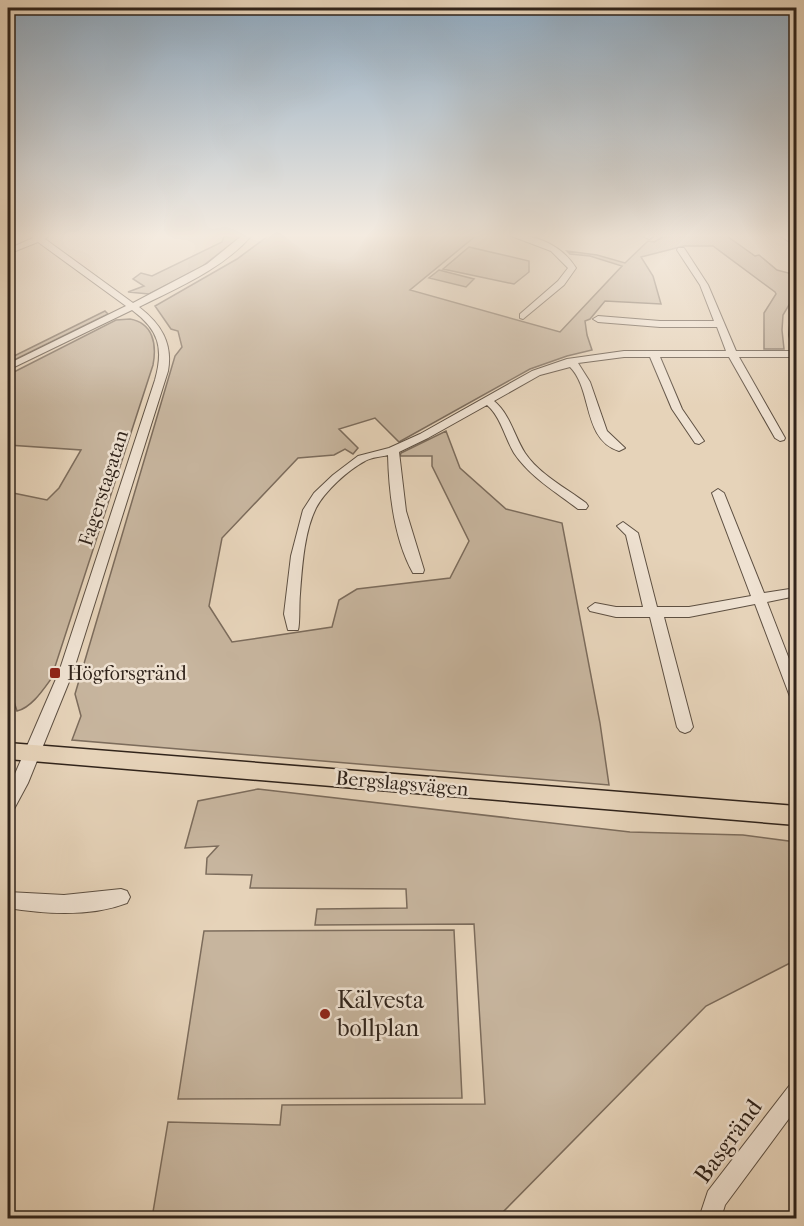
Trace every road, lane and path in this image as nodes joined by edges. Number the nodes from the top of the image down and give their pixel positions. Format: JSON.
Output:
{"nodes":[{"id":1,"x":113,"y":291,"type":"edge"},
{"id":2,"x":163,"y":291,"type":"edge"},
{"id":3,"x":552,"y":291,"type":"edge"},
{"id":4,"x":707,"y":291,"type":"edge"},
{"id":5,"x":133,"y":307,"type":"junction"},
{"id":6,"x":796,"y":313,"type":"edge"},
{"id":7,"x":523,"y":316,"type":"dead end"},
{"id":8,"x":598,"y":319,"type":"dead end"},
{"id":9,"x":719,"y":324,"type":"junction"},
{"id":10,"x":796,"y":349,"type":"edge"},
{"id":11,"x":654,"y":354,"type":"junction"},
{"id":12,"x":732,"y":354,"type":"junction"},
{"id":13,"x":796,"y":354,"type":"edge"},
{"id":14,"x":570,"y":361,"type":"junction"},
{"id":15,"x":8,"y":367,"type":"edge"},
{"id":16,"x":488,"y":401,"type":"junction"},
{"id":17,"x":780,"y":438,"type":"dead end"},
{"id":18,"x":699,"y":441,"type":"dead end"},
{"id":19,"x":619,"y":448,"type":"dead end"},
{"id":20,"x":393,"y":450,"type":"junction"},
{"id":21,"x":718,"y":494,"type":"dead end"},
{"id":22,"x":582,"y":506,"type":"dead end"},
{"id":23,"x":624,"y":526,"type":"dead end"},
{"id":24,"x":418,"y":570,"type":"dead end"},
{"id":25,"x":796,"y":592,"type":"edge"},
{"id":26,"x":758,"y":598,"type":"junction"},
{"id":27,"x":595,"y":608,"type":"dead end"},
{"id":28,"x":654,"y":612,"type":"junction"},
{"id":29,"x":293,"y":627,"type":"dead end"},
{"id":30,"x":796,"y":694,"type":"edge"},
{"id":31,"x":684,"y":727,"type":"dead end"},
{"id":32,"x":8,"y":751,"type":"edge"},
{"id":33,"x":33,"y":753,"type":"junction"},
{"id":34,"x":8,"y":804,"type":"edge"},
{"id":35,"x":796,"y":816,"type":"edge"},
{"id":36,"x":121,"y":897,"type":"dead end"},
{"id":37,"x":8,"y":900,"type":"edge"},
{"id":38,"x":796,"y":1096,"type":"edge"},
{"id":39,"x":710,"y":1218,"type":"edge"}],
"edges":[{"from":1,"to":5,"type":"street","name":"Fagerstagatan"},
{"from":2,"to":5,"type":"street"},
{"from":3,"to":7,"type":"street"},
{"from":4,"to":9,"type":"street"},
{"from":5,"to":15,"type":"street"},
{"from":5,"to":33,"type":"street","name":"Fagerstagatan"},
{"from":6,"to":10,"type":"street"},
{"from":8,"to":9,"type":"street"},
{"from":9,"to":12,"type":"street"},
{"from":11,"to":12,"type":"street"},
{"from":11,"to":14,"type":"street"},
{"from":11,"to":18,"type":"street"},
{"from":12,"to":13,"type":"street"},
{"from":12,"to":17,"type":"street"},
{"from":14,"to":16,"type":"street"},
{"from":14,"to":19,"type":"street"},
{"from":16,"to":20,"type":"street"},
{"from":16,"to":22,"type":"street"},
{"from":20,"to":24,"type":"street"},
{"from":20,"to":29,"type":"street"},
{"from":21,"to":26,"type":"street"},
{"from":23,"to":28,"type":"street"},
{"from":25,"to":26,"type":"street"},
{"from":26,"to":28,"type":"street"},
{"from":26,"to":30,"type":"street"},
{"from":27,"to":28,"type":"street"},
{"from":28,"to":31,"type":"street"},
{"from":32,"to":33,"type":"main road","name":"Bergslagsvägen"},
{"from":33,"to":34,"type":"street","name":"Fagerstagatan"},
{"from":33,"to":35,"type":"main road","name":"Bergslagsvägen"},
{"from":36,"to":37,"type":"street"},
{"from":38,"to":39,"type":"street","name":"Basgränd"}]}
